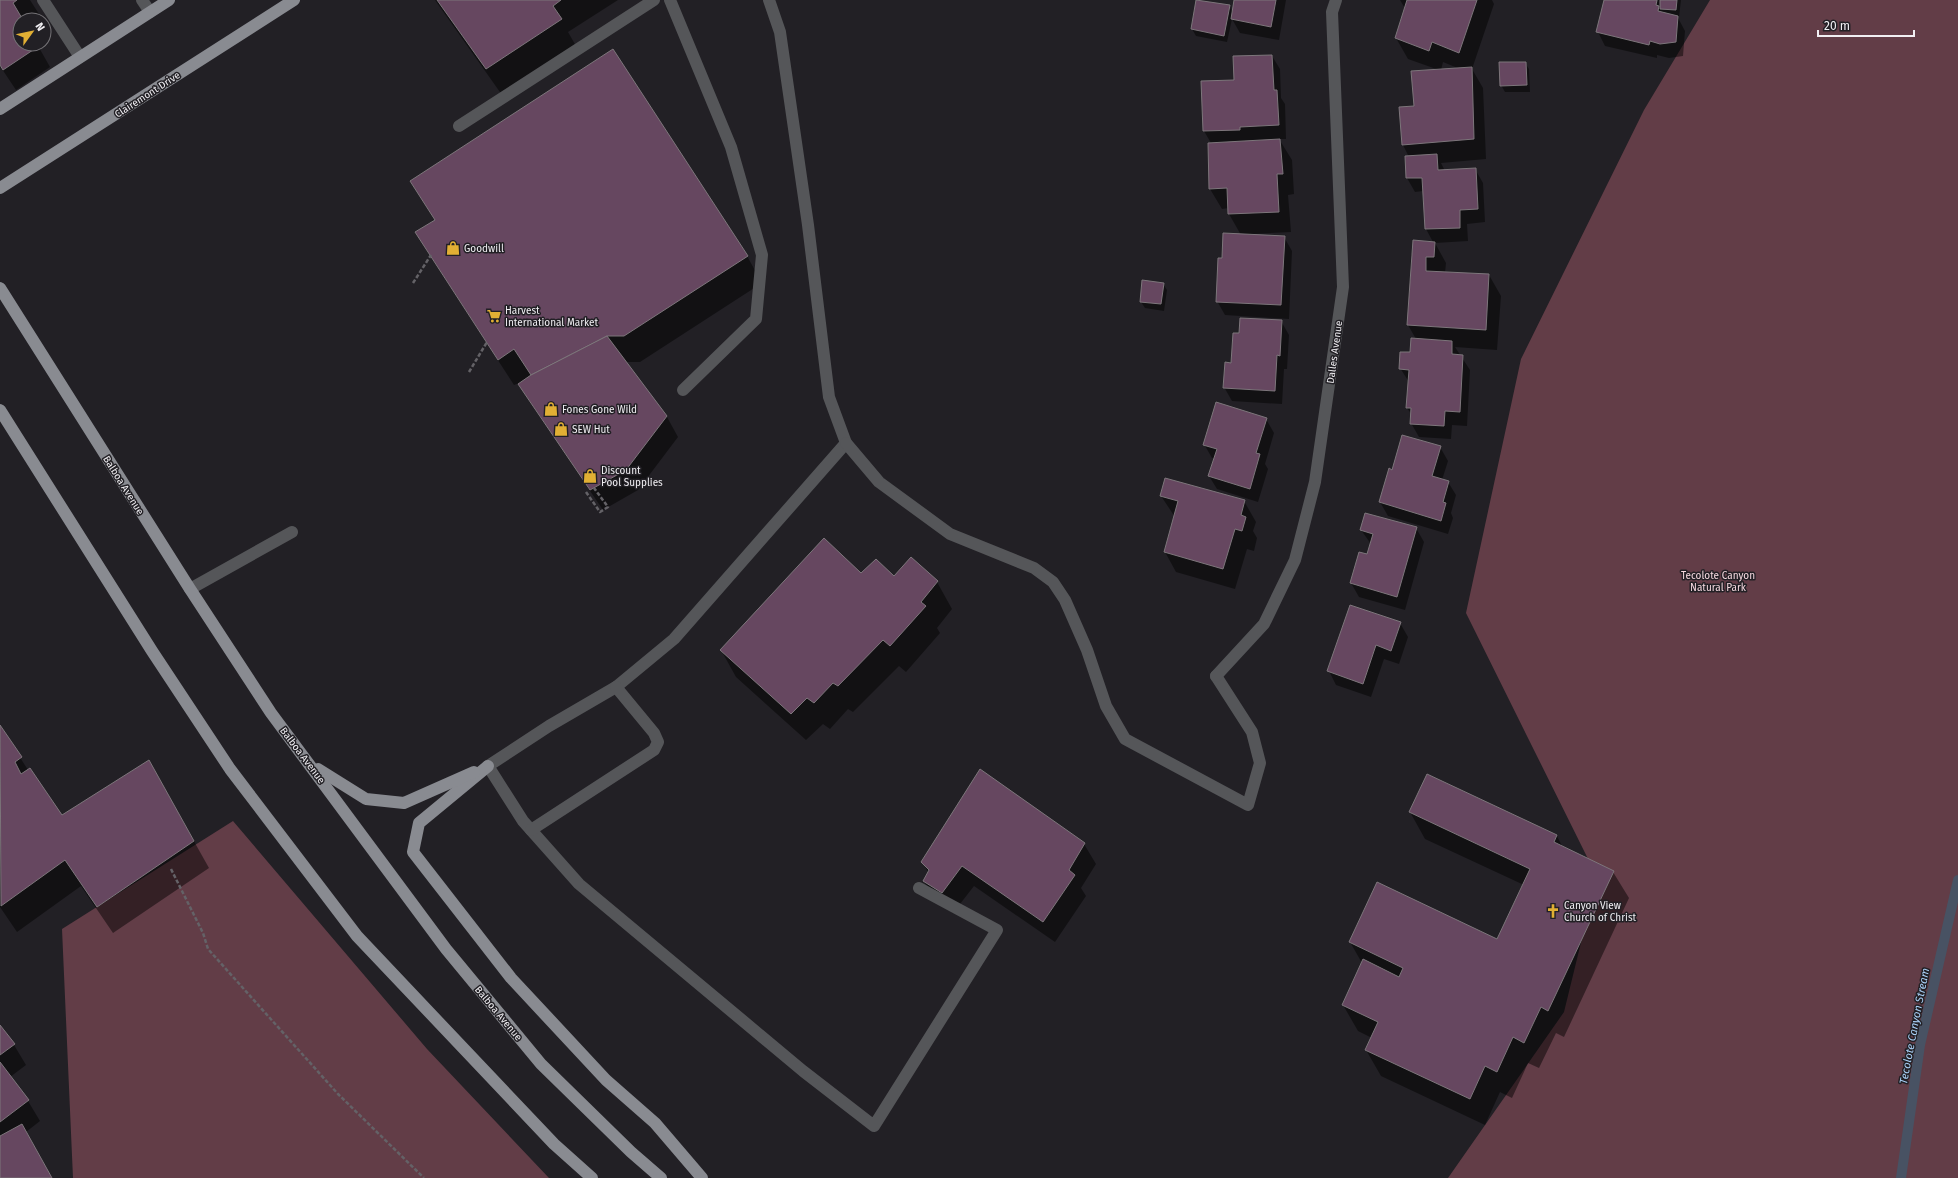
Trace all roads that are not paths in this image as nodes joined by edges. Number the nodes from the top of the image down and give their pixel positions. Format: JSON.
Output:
{"nodes":[{"id":1,"x":43,"y":0,"type":"edge"},
{"id":2,"x":142,"y":0,"type":"edge"},
{"id":3,"x":169,"y":0,"type":"edge"},
{"id":4,"x":294,"y":0,"type":"edge"},
{"id":5,"x":654,"y":0,"type":"edge"},
{"id":6,"x":670,"y":0,"type":"edge"},
{"id":7,"x":769,"y":0,"type":"edge"},
{"id":8,"x":1336,"y":0,"type":"edge"},
{"id":9,"x":150,"y":12,"type":"junction"},
{"id":10,"x":80,"y":57,"type":"junction"},
{"id":11,"x":0,"y":109,"type":"edge"},
{"id":12,"x":459,"y":126,"type":"dead end"},
{"id":13,"x":0,"y":188,"type":"edge"},
{"id":14,"x":0,"y":288,"type":"edge"},
{"id":15,"x":683,"y":390,"type":"dead end"},
{"id":16,"x":0,"y":410,"type":"edge"},
{"id":17,"x":846,"y":443,"type":"junction"},
{"id":18,"x":292,"y":532,"type":"dead end"},
{"id":19,"x":190,"y":589,"type":"junction"},
{"id":20,"x":616,"y":687,"type":"junction"},
{"id":21,"x":311,"y":765,"type":"junction"},
{"id":22,"x":488,"y":766,"type":"junction"},
{"id":23,"x":531,"y":830,"type":"junction"},
{"id":24,"x":919,"y":888,"type":"dead end"},
{"id":25,"x":592,"y":1178,"type":"edge"},
{"id":26,"x":661,"y":1178,"type":"edge"},
{"id":27,"x":702,"y":1178,"type":"edge"}],
"edges":[{"from":1,"to":10,"type":"street"},
{"from":2,"to":9,"type":"street"},
{"from":3,"to":9,"type":"main road"},
{"from":4,"to":13,"type":"main road","name":"Clairemont Drive"},
{"from":5,"to":12,"type":"street"},
{"from":6,"to":15,"type":"street"},
{"from":7,"to":17,"type":"street"},
{"from":8,"to":17,"type":"street","name":"Dalles Avenue"},
{"from":9,"to":10,"type":"main road"},
{"from":10,"to":11,"type":"main road"},
{"from":14,"to":19,"type":"main road","name":"Balboa Avenue"},
{"from":16,"to":25,"type":"main road"},
{"from":17,"to":20,"type":"street"},
{"from":18,"to":19,"type":"street"},
{"from":19,"to":21,"type":"main road","name":"Balboa Avenue"},
{"from":20,"to":22,"type":"street"},
{"from":20,"to":23,"type":"street"},
{"from":21,"to":22,"type":"main road"},
{"from":21,"to":26,"type":"main road","name":"Balboa Avenue"},
{"from":22,"to":23,"type":"street"},
{"from":22,"to":27,"type":"main road"},
{"from":23,"to":24,"type":"street"}]}
